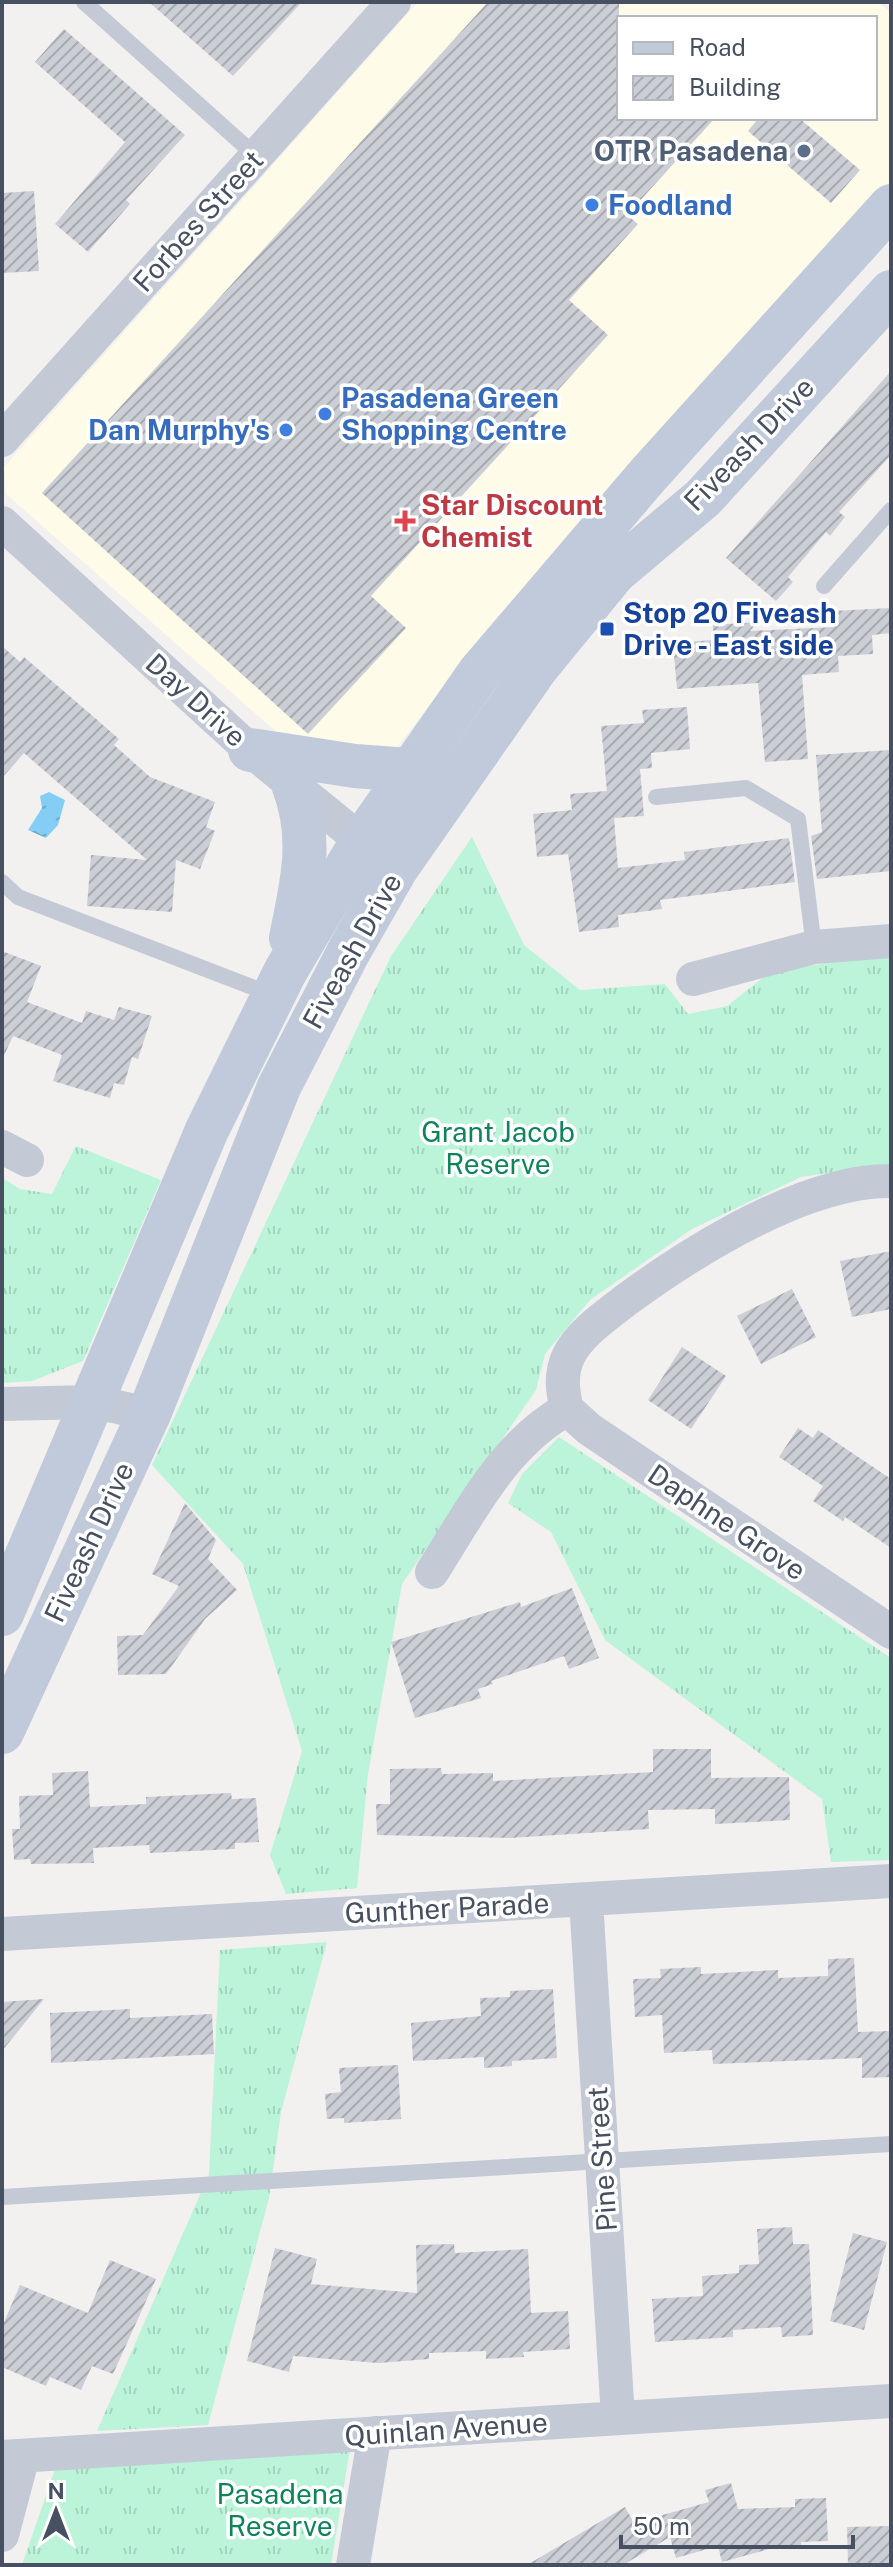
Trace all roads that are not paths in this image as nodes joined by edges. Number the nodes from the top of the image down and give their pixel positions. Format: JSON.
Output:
{"nodes":[{"id":1,"x":84,"y":2,"type":"edge"},
{"id":2,"x":394,"y":2,"type":"edge"},
{"id":3,"x":256,"y":156,"type":"junction"},
{"id":4,"x":891,"y":206,"type":"edge"},
{"id":5,"x":891,"y":292,"type":"edge"},
{"id":6,"x":2,"y":440,"type":"edge"},
{"id":7,"x":891,"y":510,"type":"edge"},
{"id":8,"x":2,"y":523,"type":"edge"},
{"id":9,"x":824,"y":586,"type":"dead end"},
{"id":10,"x":250,"y":750,"type":"junction"},
{"id":11,"x":410,"y":770,"type":"junction"},
{"id":12,"x":293,"y":784,"type":"junction"},
{"id":13,"x":656,"y":797,"type":"dead end"},
{"id":14,"x":362,"y":841,"type":"junction"},
{"id":15,"x":396,"y":869,"type":"junction"},
{"id":16,"x":2,"y":882,"type":"edge"},
{"id":17,"x":891,"y":941,"type":"edge"},
{"id":18,"x":814,"y":947,"type":"junction"},
{"id":19,"x":693,"y":979,"type":"dead end"},
{"id":20,"x":279,"y":984,"type":"junction"},
{"id":21,"x":891,"y":1181,"type":"edge"},
{"id":22,"x":95,"y":1402,"type":"junction"},
{"id":23,"x":2,"y":1404,"type":"edge"},
{"id":24,"x":567,"y":1409,"type":"junction"},
{"id":25,"x":149,"y":1414,"type":"junction"},
{"id":26,"x":432,"y":1572,"type":"dead end"},
{"id":27,"x":2,"y":1614,"type":"edge"},
{"id":28,"x":891,"y":1632,"type":"edge"},
{"id":29,"x":2,"y":1732,"type":"edge"},
{"id":30,"x":891,"y":1881,"type":"edge"},
{"id":31,"x":586,"y":1900,"type":"junction"},
{"id":32,"x":2,"y":1934,"type":"edge"},
{"id":33,"x":891,"y":2144,"type":"edge"},
{"id":34,"x":602,"y":2161,"type":"junction"},
{"id":35,"x":2,"y":2197,"type":"edge"},
{"id":36,"x":891,"y":2401,"type":"edge"},
{"id":37,"x":618,"y":2418,"type":"junction"},
{"id":38,"x":375,"y":2433,"type":"junction"},
{"id":39,"x":12,"y":2457,"type":"edge"},
{"id":40,"x":2,"y":2535,"type":"edge"},
{"id":41,"x":353,"y":2565,"type":"edge"}],
"edges":[{"from":1,"to":3,"type":"lane"},
{"from":2,"to":3,"type":"street","name":"Forbes Street"},
{"from":3,"to":6,"type":"street","name":"Forbes Street"},
{"from":4,"to":11,"type":"main road","name":"Fiveash Drive"},
{"from":5,"to":15,"type":"main road","name":"Fiveash Drive"},
{"from":7,"to":9,"type":"lane"},
{"from":8,"to":10,"type":"street","name":"Day Drive"},
{"from":10,"to":11,"type":"main road"},
{"from":10,"to":12,"type":"street","name":"Day Drive"},
{"from":11,"to":14,"type":"main road","name":"Fiveash Drive"},
{"from":12,"to":14,"type":"street","name":"Day Drive"},
{"from":12,"to":20,"type":"main road"},
{"from":13,"to":18,"type":"lane"},
{"from":14,"to":15,"type":"street","name":"Day Drive"},
{"from":14,"to":20,"type":"main road","name":"Fiveash Drive"},
{"from":15,"to":25,"type":"main road","name":"Fiveash Drive"},
{"from":16,"to":20,"type":"lane"},
{"from":17,"to":18,"type":"street"},
{"from":18,"to":19,"type":"street"},
{"from":20,"to":22,"type":"main road","name":"Fiveash Drive"},
{"from":21,"to":24,"type":"street"},
{"from":22,"to":23,"type":"street"},
{"from":22,"to":25,"type":"street"},
{"from":22,"to":27,"type":"main road","name":"Fiveash Drive"},
{"from":24,"to":26,"type":"street"},
{"from":24,"to":28,"type":"street","name":"Daphne Grove"},
{"from":25,"to":29,"type":"main road","name":"Fiveash Drive"},
{"from":30,"to":31,"type":"street","name":"Gunther Parade"},
{"from":31,"to":32,"type":"street","name":"Gunther Parade"},
{"from":31,"to":34,"type":"street","name":"Pine Street"},
{"from":33,"to":34,"type":"lane"},
{"from":34,"to":35,"type":"lane"},
{"from":34,"to":37,"type":"street","name":"Pine Street"},
{"from":36,"to":37,"type":"street","name":"Quinlan Avenue"},
{"from":37,"to":38,"type":"street","name":"Quinlan Avenue"},
{"from":38,"to":39,"type":"street","name":"Quinlan Avenue"},
{"from":38,"to":41,"type":"street"},
{"from":39,"to":40,"type":"street"}]}
